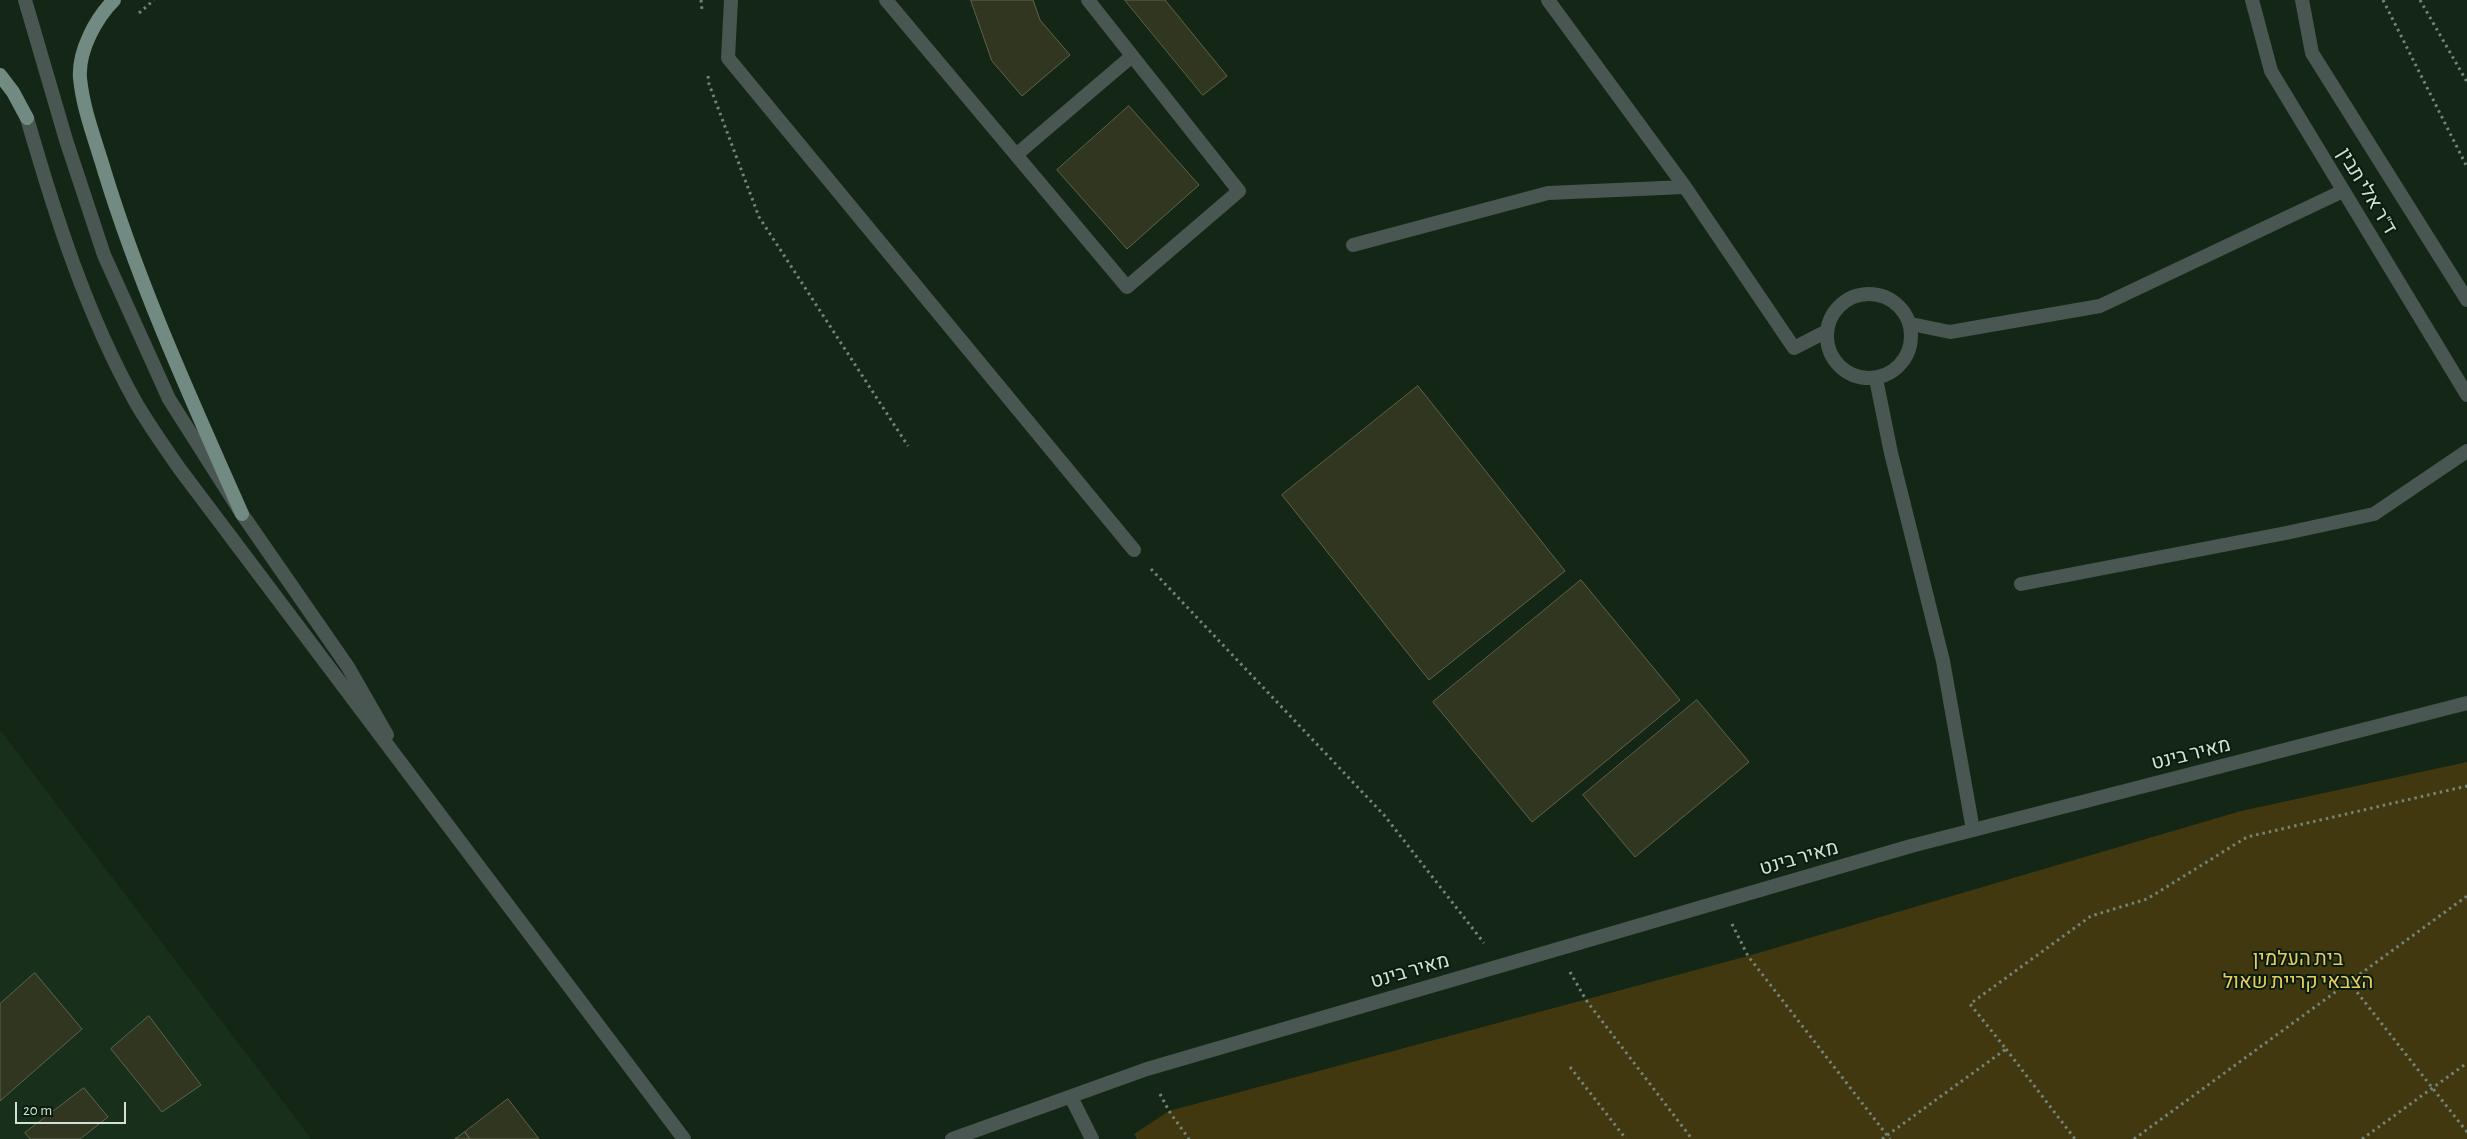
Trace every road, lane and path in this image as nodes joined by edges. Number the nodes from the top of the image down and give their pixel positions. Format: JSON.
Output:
{"nodes":[{"id":1,"x":25,"y":0,"type":"edge"},
{"id":2,"x":114,"y":0,"type":"edge"},
{"id":3,"x":701,"y":0,"type":"edge"},
{"id":4,"x":731,"y":0,"type":"edge"},
{"id":5,"x":886,"y":0,"type":"edge"},
{"id":6,"x":1088,"y":0,"type":"edge"},
{"id":7,"x":1548,"y":0,"type":"edge"},
{"id":8,"x":2252,"y":0,"type":"edge"},
{"id":9,"x":2302,"y":0,"type":"edge"},
{"id":10,"x":2383,"y":0,"type":"edge"},
{"id":11,"x":2420,"y":0,"type":"edge"},
{"id":12,"x":703,"y":19,"type":"dead end"},
{"id":13,"x":1132,"y":56,"type":"junction"},
{"id":14,"x":0,"y":74,"type":"edge"},
{"id":15,"x":708,"y":75,"type":"dead end"},
{"id":16,"x":2467,"y":82,"type":"edge"},
{"id":17,"x":27,"y":118,"type":"joint"},
{"id":18,"x":1016,"y":155,"type":"junction"},
{"id":19,"x":2467,"y":168,"type":"edge"},
{"id":20,"x":1686,"y":187,"type":"junction"},
{"id":21,"x":2344,"y":191,"type":"junction"},
{"id":22,"x":1353,"y":245,"type":"dead end"},
{"id":23,"x":2467,"y":300,"type":"edge"},
{"id":24,"x":1911,"y":324,"type":"junction"},
{"id":25,"x":1827,"y":331,"type":"junction"},
{"id":26,"x":1876,"y":379,"type":"junction"},
{"id":27,"x":2467,"y":395,"type":"edge"},
{"id":28,"x":908,"y":446,"type":"dead end"},
{"id":29,"x":2467,"y":451,"type":"edge"},
{"id":30,"x":242,"y":514,"type":"junction"},
{"id":31,"x":1134,"y":550,"type":"joint"},
{"id":32,"x":2021,"y":584,"type":"dead end"},
{"id":33,"x":2467,"y":703,"type":"edge"},
{"id":34,"x":2467,"y":786,"type":"edge"},
{"id":35,"x":420,"y":792,"type":"junction"},
{"id":36,"x":1973,"y":830,"type":"junction"},
{"id":37,"x":2467,"y":896,"type":"edge"},
{"id":38,"x":1722,"y":902,"type":"junction"},
{"id":39,"x":1557,"y":949,"type":"junction"},
{"id":40,"x":1501,"y":966,"type":"junction"},
{"id":41,"x":2349,"y":982,"type":"junction"},
{"id":42,"x":2006,"y":1049,"type":"junction"},
{"id":43,"x":2467,"y":1063,"type":"edge"},
{"id":44,"x":1570,"y":1067,"type":"dead end"},
{"id":45,"x":1147,"y":1068,"type":"junction"},
{"id":46,"x":2433,"y":1088,"type":"junction"},
{"id":47,"x":1072,"y":1097,"type":"junction"},
{"id":48,"x":996,"y":1124,"type":"junction"},
{"id":49,"x":2467,"y":1132,"type":"edge"},
{"id":50,"x":1887,"y":1135,"type":"junction"},
{"id":51,"x":684,"y":1139,"type":"edge"},
{"id":52,"x":952,"y":1139,"type":"edge"},
{"id":53,"x":976,"y":1139,"type":"edge"},
{"id":54,"x":1092,"y":1139,"type":"edge"},
{"id":55,"x":1189,"y":1139,"type":"edge"},
{"id":56,"x":1626,"y":1139,"type":"edge"},
{"id":57,"x":1692,"y":1139,"type":"edge"},
{"id":58,"x":1882,"y":1139,"type":"edge"},
{"id":59,"x":1890,"y":1139,"type":"edge"},
{"id":60,"x":2075,"y":1139,"type":"edge"},
{"id":61,"x":2134,"y":1139,"type":"edge"},
{"id":62,"x":2362,"y":1139,"type":"edge"}],
"edges":[{"from":1,"to":30,"type":"street"},
{"from":2,"to":30,"type":"main road"},
{"from":3,"to":12,"type":"path"},
{"from":4,"to":31,"type":"street"},
{"from":5,"to":18,"type":"street"},
{"from":6,"to":13,"type":"street"},
{"from":7,"to":20,"type":"street"},
{"from":8,"to":21,"type":"street","name":"ד\"ר אלי תבין"},
{"from":9,"to":23,"type":"street","name":"ד\"ר אלי תבין"},
{"from":10,"to":19,"type":"path"},
{"from":11,"to":16,"type":"path"},
{"from":13,"to":18,"type":"street"},
{"from":13,"to":18,"type":"street"},
{"from":14,"to":17,"type":"main road"},
{"from":15,"to":28,"type":"path"},
{"from":17,"to":35,"type":"street"},
{"from":20,"to":22,"type":"street"},
{"from":20,"to":25,"type":"street"},
{"from":21,"to":24,"type":"street"},
{"from":21,"to":27,"type":"street","name":"ד\"ר אלי תבין"},
{"from":24,"to":25,"type":"street"},
{"from":24,"to":26,"type":"street"},
{"from":25,"to":26,"type":"street"},
{"from":26,"to":36,"type":"street"},
{"from":29,"to":32,"type":"street"},
{"from":30,"to":35,"type":"street"},
{"from":31,"to":40,"type":"path"},
{"from":33,"to":36,"type":"street","name":"מאיר בינט"},
{"from":34,"to":42,"type":"path"},
{"from":35,"to":51,"type":"street"},
{"from":36,"to":38,"type":"street","name":"מאיר בינט"},
{"from":37,"to":41,"type":"path"},
{"from":38,"to":39,"type":"street","name":"מאיר בינט"},
{"from":38,"to":50,"type":"path"},
{"from":39,"to":40,"type":"street","name":"מאיר בינט"},
{"from":39,"to":57,"type":"path"},
{"from":40,"to":45,"type":"street","name":"מאיר בינט"},
{"from":41,"to":46,"type":"path"},
{"from":41,"to":61,"type":"path"},
{"from":42,"to":50,"type":"path"},
{"from":42,"to":60,"type":"path"},
{"from":43,"to":46,"type":"path"},
{"from":44,"to":56,"type":"path"},
{"from":45,"to":47,"type":"street","name":"מאיר בינט"},
{"from":45,"to":55,"type":"path"},
{"from":46,"to":49,"type":"path"},
{"from":46,"to":62,"type":"path"},
{"from":47,"to":48,"type":"street","name":"מאיר בינט"},
{"from":47,"to":54,"type":"street"},
{"from":48,"to":52,"type":"street","name":"מאיר בינט"},
{"from":48,"to":53,"type":"street"},
{"from":50,"to":58,"type":"path"},
{"from":50,"to":59,"type":"path"}]}
